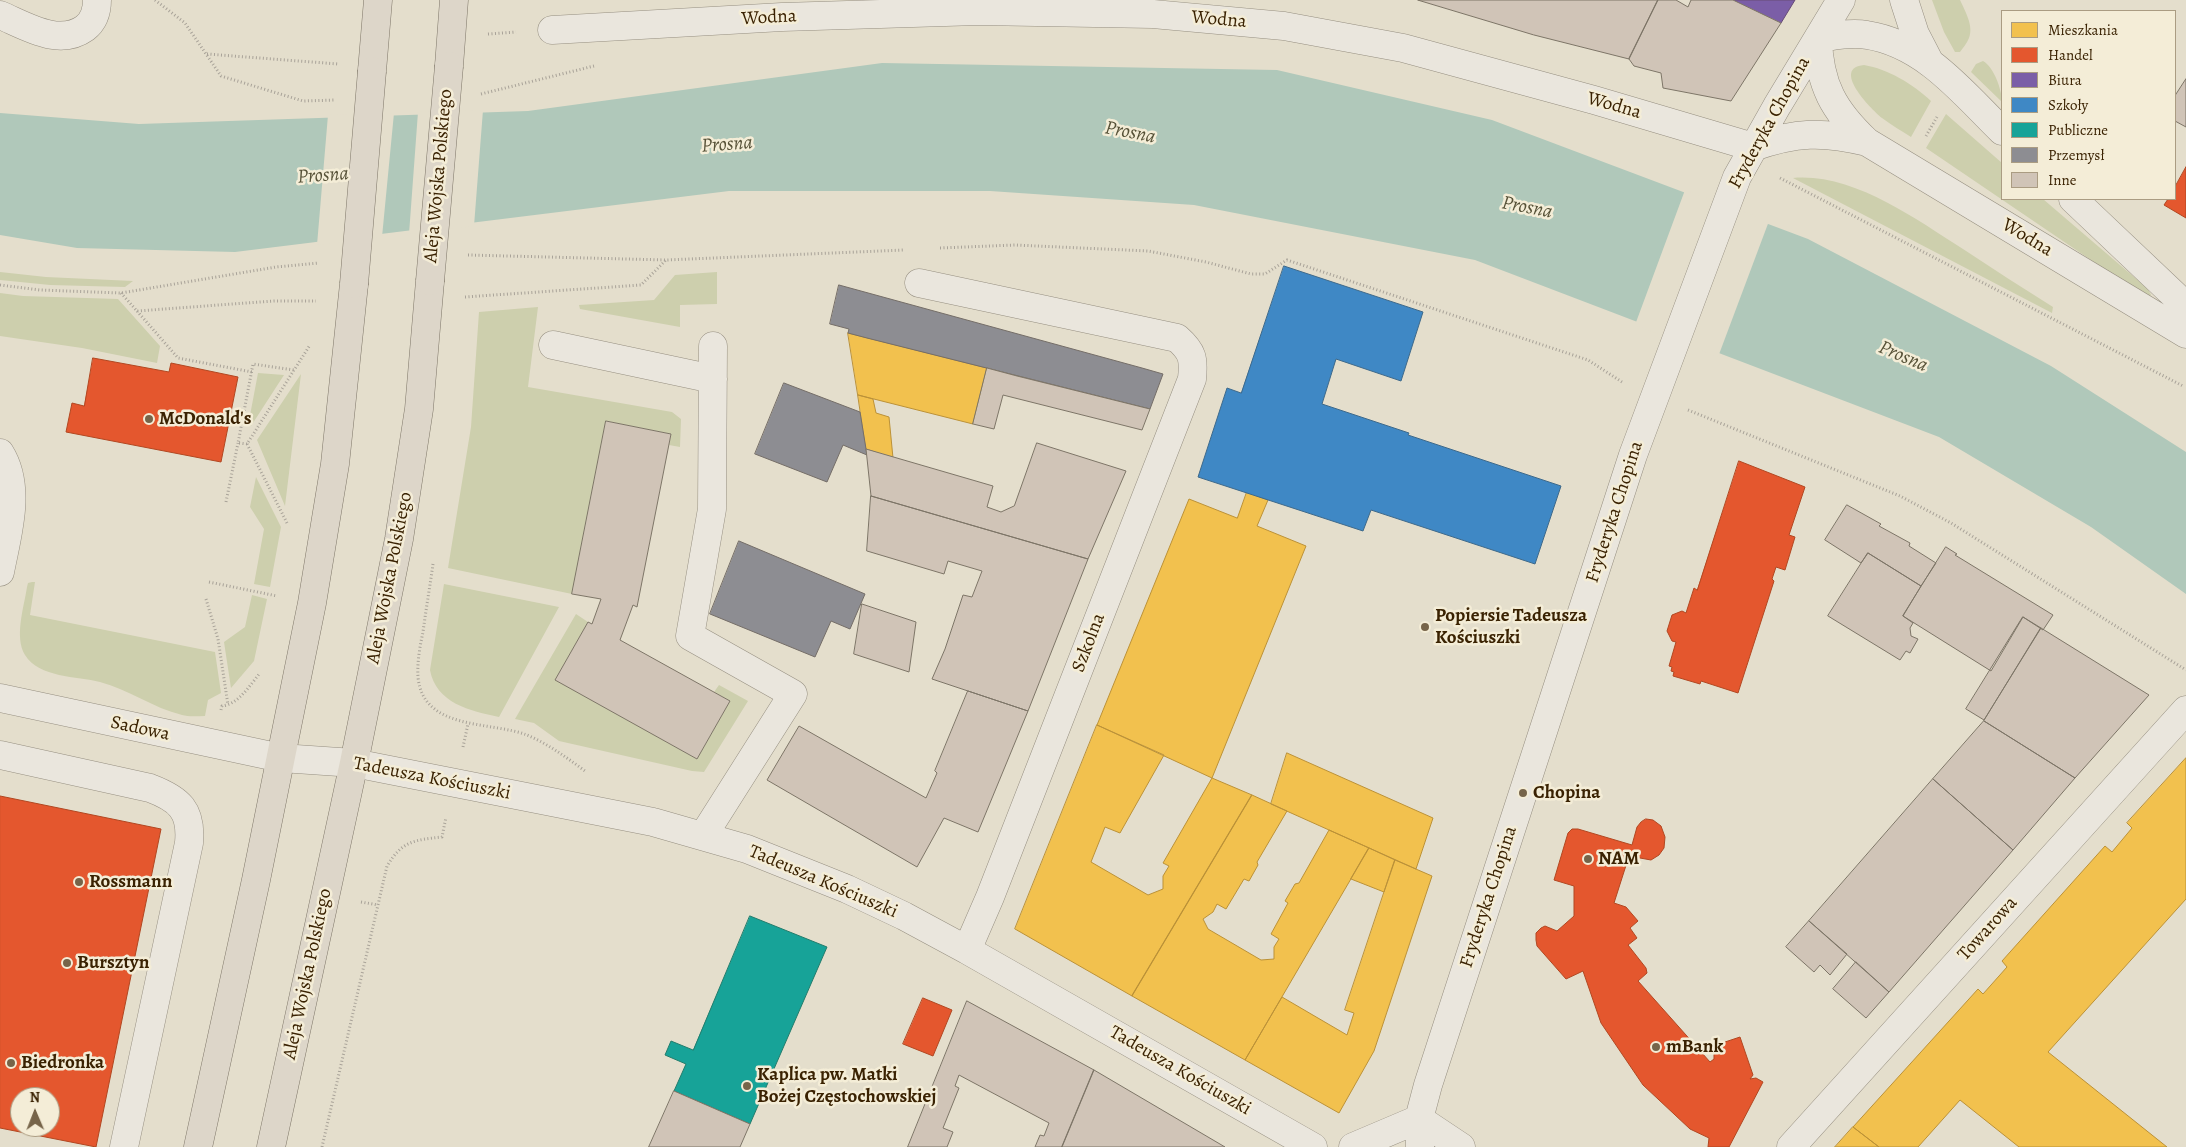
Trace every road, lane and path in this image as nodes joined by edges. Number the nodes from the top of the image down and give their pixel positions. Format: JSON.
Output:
{"nodes":[{"id":1,"x":97,"y":0,"type":"edge"},
{"id":2,"x":378,"y":0,"type":"edge"},
{"id":3,"x":454,"y":0,"type":"edge"},
{"id":4,"x":1841,"y":0,"type":"edge"},
{"id":5,"x":1904,"y":0,"type":"edge"},
{"id":6,"x":0,"y":15,"type":"edge"},
{"id":7,"x":552,"y":30,"type":"dead end"},
{"id":8,"x":1818,"y":38,"type":"junction"},
{"id":9,"x":206,"y":54,"type":"dead end"},
{"id":10,"x":1930,"y":62,"type":"junction"},
{"id":11,"x":341,"y":64,"type":"dead end"},
{"id":12,"x":1941,"y":110,"type":"dead end"},
{"id":13,"x":2001,"y":130,"type":"edge"},
{"id":14,"x":1867,"y":142,"type":"junction"},
{"id":15,"x":1921,"y":144,"type":"dead end"},
{"id":16,"x":1753,"y":147,"type":"junction"},
{"id":17,"x":1780,"y":178,"type":"dead end"},
{"id":18,"x":2074,"y":200,"type":"edge"},
{"id":19,"x":666,"y":260,"type":"dead end"},
{"id":20,"x":1251,"y":274,"type":"dead end"},
{"id":21,"x":919,"y":283,"type":"dead end"},
{"id":22,"x":0,"y":285,"type":"edge"},
{"id":23,"x":322,"y":301,"type":"dead end"},
{"id":24,"x":464,"y":306,"type":"dead end"},
{"id":25,"x":2186,"y":306,"type":"edge"},
{"id":26,"x":137,"y":311,"type":"junction"},
{"id":27,"x":2186,"y":334,"type":"edge"},
{"id":28,"x":312,"y":341,"type":"dead end"},
{"id":29,"x":553,"y":345,"type":"dead end"},
{"id":30,"x":713,"y":346,"type":"dead end"},
{"id":31,"x":294,"y":370,"type":"junction"},
{"id":32,"x":252,"y":372,"type":"junction"},
{"id":33,"x":713,"y":379,"type":"junction"},
{"id":34,"x":1623,"y":383,"type":"dead end"},
{"id":35,"x":2183,"y":386,"type":"dead end"},
{"id":36,"x":1687,"y":410,"type":"dead end"},
{"id":37,"x":238,"y":443,"type":"junction"},
{"id":38,"x":247,"y":444,"type":"junction"},
{"id":39,"x":0,"y":453,"type":"edge"},
{"id":40,"x":226,"y":502,"type":"dead end"},
{"id":41,"x":288,"y":524,"type":"dead end"},
{"id":42,"x":434,"y":556,"type":"dead end"},
{"id":43,"x":0,"y":572,"type":"edge"},
{"id":44,"x":209,"y":582,"type":"dead end"},
{"id":45,"x":280,"y":596,"type":"dead end"},
{"id":46,"x":206,"y":599,"type":"dead end"},
{"id":47,"x":2186,"y":670,"type":"edge"},
{"id":48,"x":0,"y":698,"type":"edge"},
{"id":49,"x":228,"y":705,"type":"dead end"},
{"id":50,"x":2186,"y":710,"type":"edge"},
{"id":51,"x":468,"y":724,"type":"junction"},
{"id":52,"x":464,"y":742,"type":"dead end"},
{"id":53,"x":558,"y":751,"type":"dead end"},
{"id":54,"x":0,"y":755,"type":"edge"},
{"id":55,"x":281,"y":758,"type":"junction"},
{"id":56,"x":354,"y":763,"type":"junction"},
{"id":57,"x":444,"y":826,"type":"dead end"},
{"id":58,"x":704,"y":836,"type":"junction"},
{"id":59,"x":967,"y":950,"type":"junction"},
{"id":60,"x":1419,"y":1119,"type":"junction"},
{"id":61,"x":124,"y":1147,"type":"edge"},
{"id":62,"x":198,"y":1147,"type":"edge"},
{"id":63,"x":270,"y":1147,"type":"edge"},
{"id":64,"x":322,"y":1147,"type":"edge"},
{"id":65,"x":1313,"y":1147,"type":"edge"},
{"id":66,"x":1353,"y":1147,"type":"edge"},
{"id":67,"x":1420,"y":1147,"type":"edge"},
{"id":68,"x":1461,"y":1147,"type":"edge"},
{"id":69,"x":1791,"y":1147,"type":"edge"}],
"edges":[{"from":1,"to":6,"type":"street"},
{"from":2,"to":55,"type":"main road","bridge":true},
{"from":3,"to":56,"type":"main road","name":"Aleja Wojska Polskiego","bridge":true},
{"from":4,"to":8,"type":"street","name":"Fryderyka Chopina"},
{"from":5,"to":10,"type":"street"},
{"from":7,"to":16,"type":"street","name":"Wodna"},
{"from":8,"to":10,"type":"street","name":"Fryderyka Chopina"},
{"from":8,"to":14,"type":"street","name":"Wodna"},
{"from":8,"to":16,"type":"street","name":"Fryderyka Chopina"},
{"from":9,"to":11,"type":"path"},
{"from":10,"to":13,"type":"street"},
{"from":12,"to":15,"type":"path"},
{"from":14,"to":16,"type":"street","name":"Wodna"},
{"from":14,"to":27,"type":"street","name":"Wodna"},
{"from":16,"to":60,"type":"street","name":"Fryderyka Chopina"},
{"from":17,"to":35,"type":"path"},
{"from":18,"to":25,"type":"street"},
{"from":19,"to":24,"type":"path"},
{"from":20,"to":34,"type":"path"},
{"from":21,"to":59,"type":"street","name":"Szkolna"},
{"from":22,"to":26,"type":"path"},
{"from":23,"to":26,"type":"path"},
{"from":26,"to":32,"type":"path"},
{"from":28,"to":31,"type":"path"},
{"from":29,"to":33,"type":"street"},
{"from":30,"to":33,"type":"street"},
{"from":31,"to":32,"type":"path"},
{"from":31,"to":38,"type":"path"},
{"from":32,"to":37,"type":"path"},
{"from":33,"to":58,"type":"street"},
{"from":36,"to":47,"type":"path"},
{"from":37,"to":38,"type":"path"},
{"from":37,"to":40,"type":"path"},
{"from":38,"to":41,"type":"path"},
{"from":39,"to":43,"type":"street"},
{"from":42,"to":51,"type":"path"},
{"from":44,"to":45,"type":"path"},
{"from":46,"to":49,"type":"path"},
{"from":48,"to":55,"type":"street","name":"Sadowa"},
{"from":50,"to":69,"type":"street","name":"Towarowa"},
{"from":51,"to":52,"type":"path"},
{"from":51,"to":53,"type":"path"},
{"from":54,"to":61,"type":"street"},
{"from":55,"to":56,"type":"street","name":"Tadeusza Kościuszki"},
{"from":55,"to":62,"type":"main road"},
{"from":56,"to":58,"type":"street","name":"Tadeusza Kościuszki"},
{"from":56,"to":63,"type":"main road","name":"Aleja Wojska Polskiego"},
{"from":57,"to":64,"type":"path"},
{"from":58,"to":59,"type":"street","name":"Tadeusza Kościuszki"},
{"from":59,"to":65,"type":"street","name":"Tadeusza Kościuszki"},
{"from":60,"to":66,"type":"street"},
{"from":60,"to":67,"type":"street"},
{"from":60,"to":68,"type":"street"}]}
